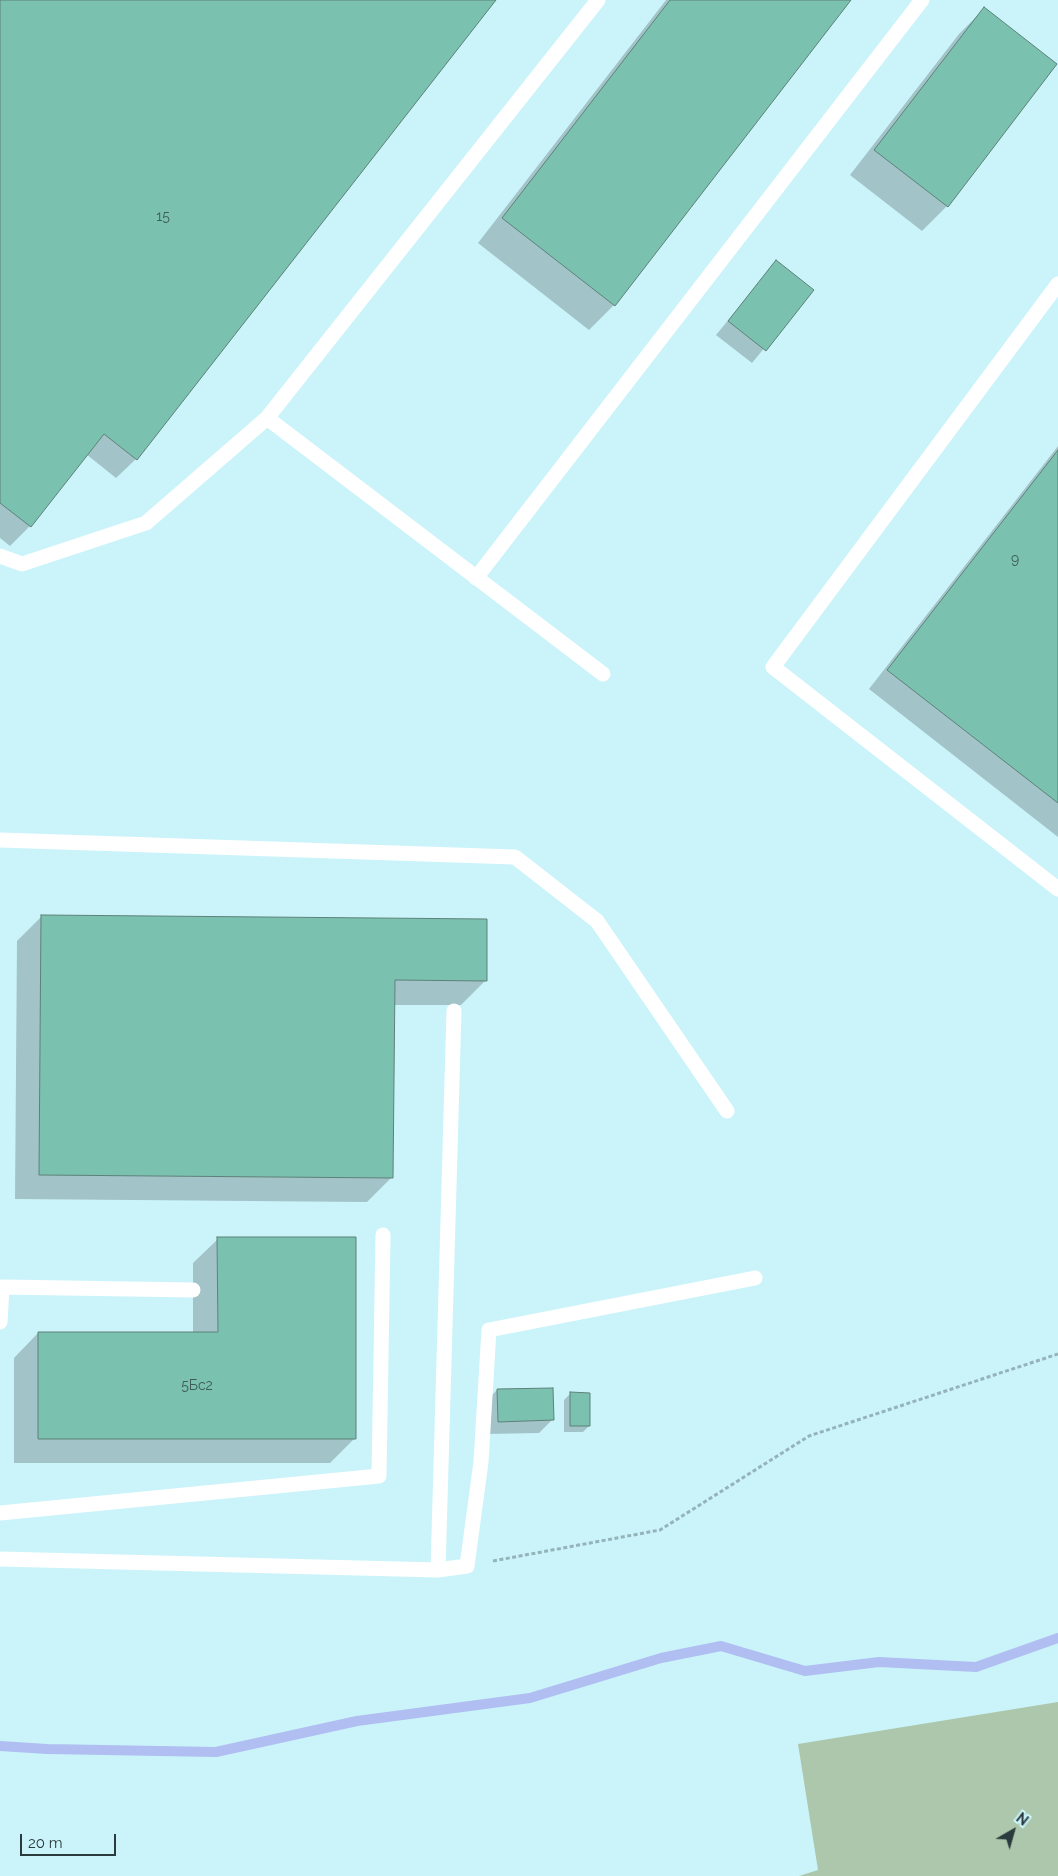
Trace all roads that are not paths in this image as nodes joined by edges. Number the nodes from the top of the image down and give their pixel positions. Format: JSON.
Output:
{"nodes":[{"id":1,"x":598,"y":0,"type":"edge"},
{"id":2,"x":922,"y":0,"type":"edge"},
{"id":3,"x":1058,"y":284,"type":"edge"},
{"id":4,"x":267,"y":418,"type":"junction"},
{"id":5,"x":0,"y":556,"type":"edge"},
{"id":6,"x":476,"y":578,"type":"junction"},
{"id":7,"x":603,"y":674,"type":"dead end"},
{"id":8,"x":0,"y":840,"type":"edge"},
{"id":9,"x":1058,"y":889,"type":"edge"},
{"id":10,"x":454,"y":1011,"type":"dead end"},
{"id":11,"x":727,"y":1111,"type":"dead end"},
{"id":12,"x":383,"y":1236,"type":"dead end"},
{"id":13,"x":755,"y":1278,"type":"dead end"},
{"id":14,"x":193,"y":1290,"type":"dead end"},
{"id":15,"x":0,"y":1322,"type":"edge"},
{"id":16,"x":0,"y":1514,"type":"edge"},
{"id":17,"x":0,"y":1559,"type":"edge"},
{"id":18,"x":438,"y":1570,"type":"junction"}],
"edges":[{"from":1,"to":4,"type":"lane"},
{"from":2,"to":6,"type":"lane"},
{"from":3,"to":9,"type":"lane"},
{"from":4,"to":5,"type":"lane"},
{"from":4,"to":6,"type":"lane"},
{"from":6,"to":7,"type":"lane"},
{"from":8,"to":11,"type":"lane"},
{"from":10,"to":18,"type":"lane"},
{"from":12,"to":16,"type":"lane"},
{"from":13,"to":18,"type":"lane"},
{"from":14,"to":15,"type":"lane"},
{"from":17,"to":18,"type":"lane"}]}
